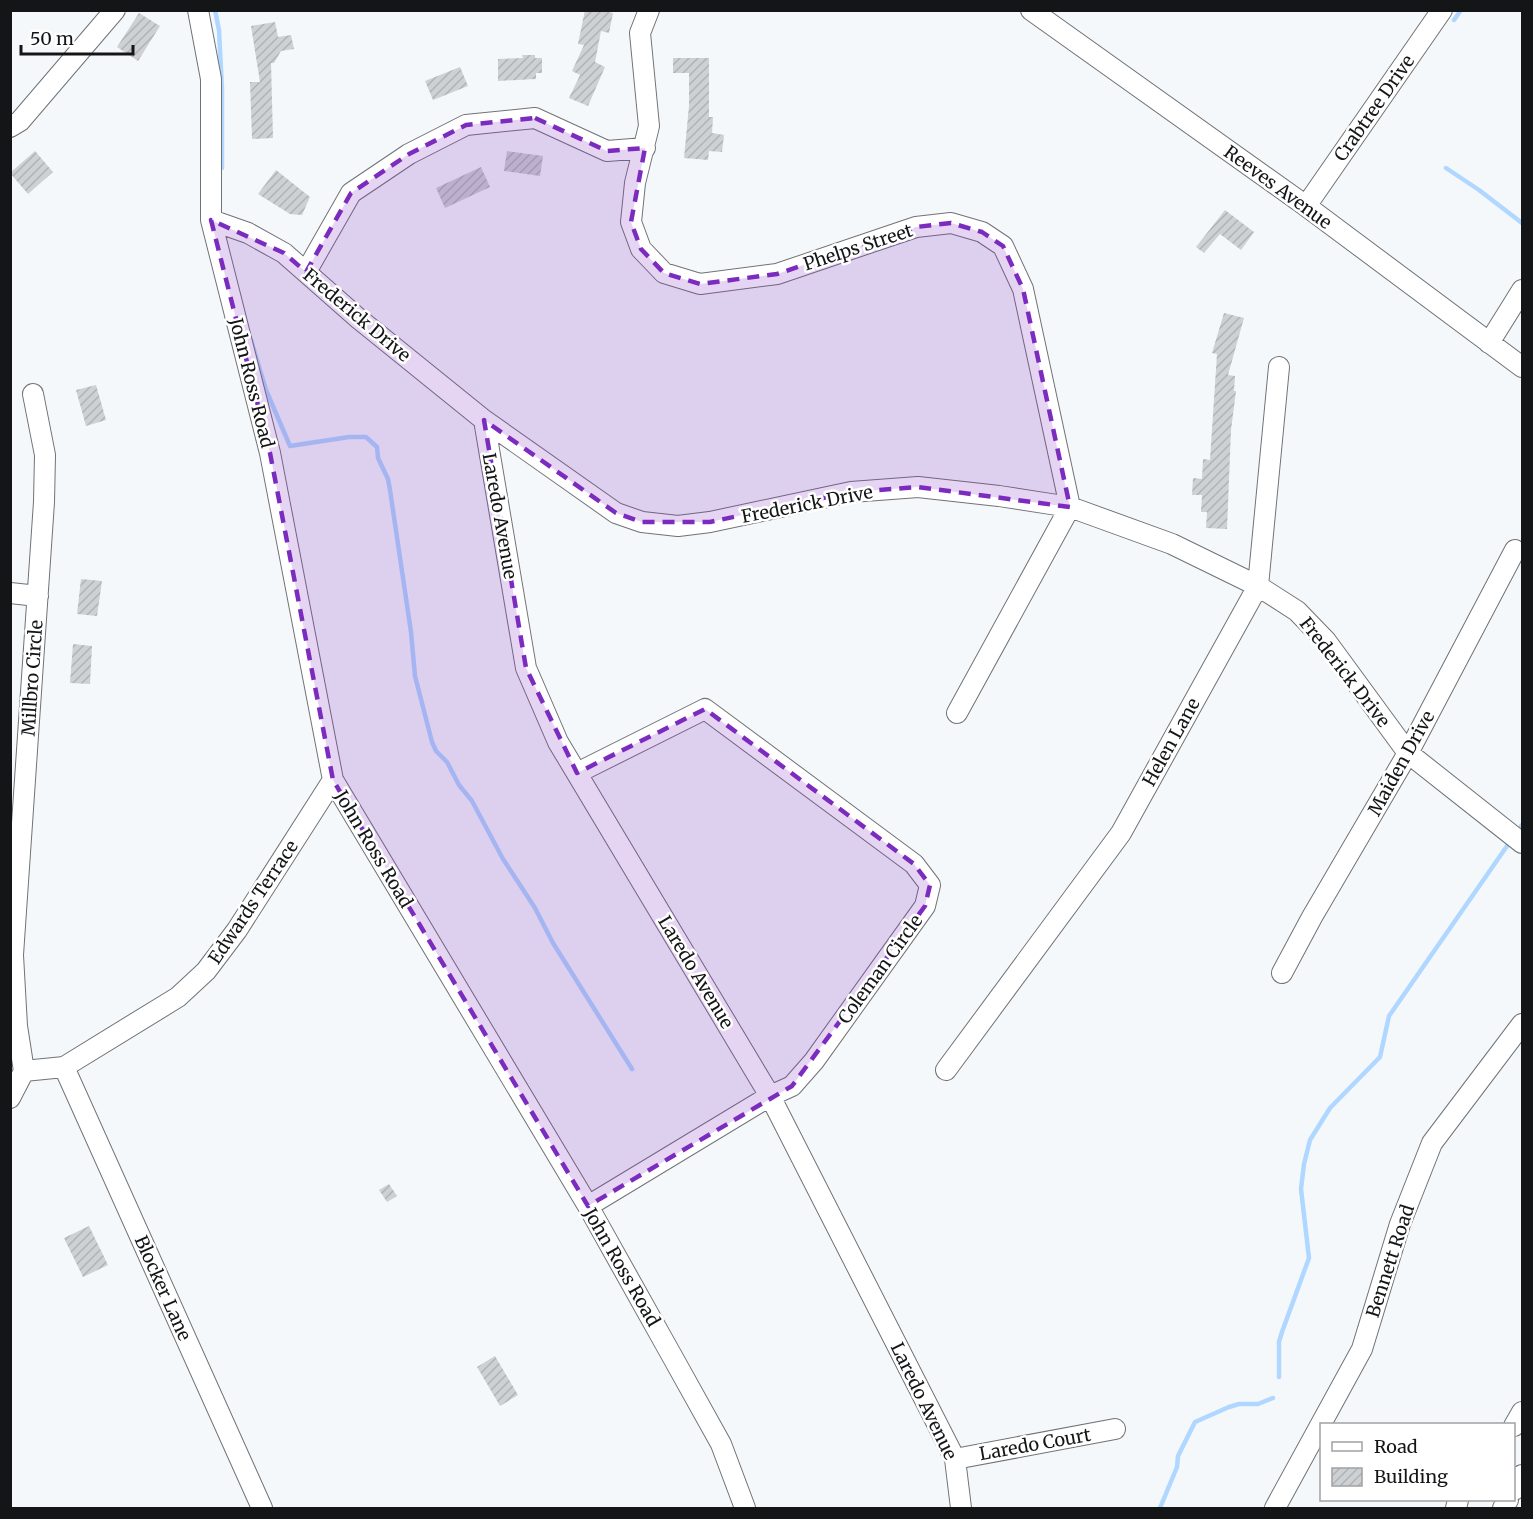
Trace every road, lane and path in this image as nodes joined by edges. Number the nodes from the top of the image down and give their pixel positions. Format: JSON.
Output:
{"nodes":[{"id":1,"x":115,"y":10,"type":"edge"},
{"id":2,"x":198,"y":10,"type":"edge"},
{"id":3,"x":649,"y":10,"type":"edge"},
{"id":4,"x":1031,"y":10,"type":"edge"},
{"id":5,"x":1442,"y":10,"type":"edge"},
{"id":6,"x":10,"y":127,"type":"edge"},
{"id":7,"x":645,"y":148,"type":"junction"},
{"id":8,"x":1306,"y":206,"type":"junction"},
{"id":9,"x":211,"y":220,"type":"junction"},
{"id":10,"x":306,"y":272,"type":"junction"},
{"id":11,"x":1522,"y":290,"type":"edge"},
{"id":12,"x":1489,"y":343,"type":"junction"},
{"id":13,"x":1279,"y":367,"type":"dead end"},
{"id":14,"x":1522,"y":368,"type":"edge"},
{"id":15,"x":33,"y":394,"type":"dead end"},
{"id":16,"x":484,"y":420,"type":"junction"},
{"id":17,"x":1070,"y":507,"type":"junction"},
{"id":18,"x":1515,"y":550,"type":"dead end"},
{"id":19,"x":1258,"y":586,"type":"junction"},
{"id":20,"x":10,"y":593,"type":"edge"},
{"id":21,"x":38,"y":596,"type":"junction"},
{"id":22,"x":957,"y":713,"type":"dead end"},
{"id":23,"x":1408,"y":753,"type":"junction"},
{"id":24,"x":577,"y":773,"type":"junction"},
{"id":25,"x":333,"y":780,"type":"junction"},
{"id":26,"x":1522,"y":843,"type":"edge"},
{"id":27,"x":1282,"y":973,"type":"dead end"},
{"id":28,"x":1522,"y":1024,"type":"edge"},
{"id":29,"x":17,"y":1067,"type":"edge"},
{"id":30,"x":64,"y":1067,"type":"junction"},
{"id":31,"x":946,"y":1070,"type":"dead end"},
{"id":32,"x":770,"y":1096,"type":"junction"},
{"id":33,"x":10,"y":1098,"type":"edge"},
{"id":34,"x":588,"y":1206,"type":"junction"},
{"id":35,"x":1322,"y":1423,"type":"edge"},
{"id":36,"x":1320,"y":1426,"type":"edge"},
{"id":37,"x":1115,"y":1429,"type":"dead end"},
{"id":38,"x":955,"y":1459,"type":"junction"},
{"id":39,"x":262,"y":1509,"type":"edge"},
{"id":40,"x":745,"y":1509,"type":"edge"},
{"id":41,"x":961,"y":1509,"type":"edge"},
{"id":42,"x":1275,"y":1509,"type":"edge"}],
"edges":[{"from":1,"to":6,"type":"street"},
{"from":2,"to":9,"type":"street","name":"John Ross Road"},
{"from":3,"to":7,"type":"street","name":"Phelps Street"},
{"from":4,"to":8,"type":"street","name":"Reeves Avenue"},
{"from":5,"to":8,"type":"street","name":"Crabtree Drive"},
{"from":7,"to":10,"type":"street"},
{"from":7,"to":17,"type":"street","name":"Phelps Street"},
{"from":8,"to":12,"type":"street","name":"Reeves Avenue"},
{"from":9,"to":10,"type":"street","name":"Frederick Drive"},
{"from":9,"to":25,"type":"street","name":"John Ross Road"},
{"from":10,"to":16,"type":"street","name":"Frederick Drive"},
{"from":11,"to":12,"type":"street"},
{"from":12,"to":14,"type":"street","name":"Reeves Avenue"},
{"from":13,"to":19,"type":"street","name":"Helen Lane"},
{"from":15,"to":21,"type":"street","name":"Millbro Circle"},
{"from":16,"to":17,"type":"street","name":"Frederick Drive"},
{"from":16,"to":24,"type":"street","name":"Laredo Avenue"},
{"from":17,"to":19,"type":"street","name":"Frederick Drive"},
{"from":17,"to":22,"type":"street"},
{"from":18,"to":23,"type":"street","name":"Maiden Drive"},
{"from":19,"to":23,"type":"street","name":"Frederick Drive"},
{"from":19,"to":31,"type":"street","name":"Helen Lane"},
{"from":20,"to":21,"type":"street"},
{"from":21,"to":29,"type":"street","name":"Millbro Circle"},
{"from":23,"to":26,"type":"street","name":"Frederick Drive"},
{"from":23,"to":27,"type":"street","name":"Maiden Drive"},
{"from":24,"to":32,"type":"street","name":"Laredo Avenue"},
{"from":24,"to":32,"type":"street","name":"Coleman Circle"},
{"from":25,"to":30,"type":"street","name":"Edwards Terrace"},
{"from":25,"to":34,"type":"street","name":"John Ross Road"},
{"from":28,"to":35,"type":"street","name":"Bennett Road"},
{"from":29,"to":30,"type":"street","name":"Edwards Terrace"},
{"from":29,"to":33,"type":"street"},
{"from":30,"to":39,"type":"street","name":"Blocker Lane"},
{"from":32,"to":34,"type":"street","name":"Coleman Circle"},
{"from":32,"to":38,"type":"street","name":"Laredo Avenue"},
{"from":34,"to":40,"type":"street","name":"John Ross Road"},
{"from":36,"to":42,"type":"street","name":"Bennett Road"},
{"from":37,"to":38,"type":"street","name":"Laredo Court"},
{"from":38,"to":41,"type":"street","name":"Laredo Avenue"}]}
